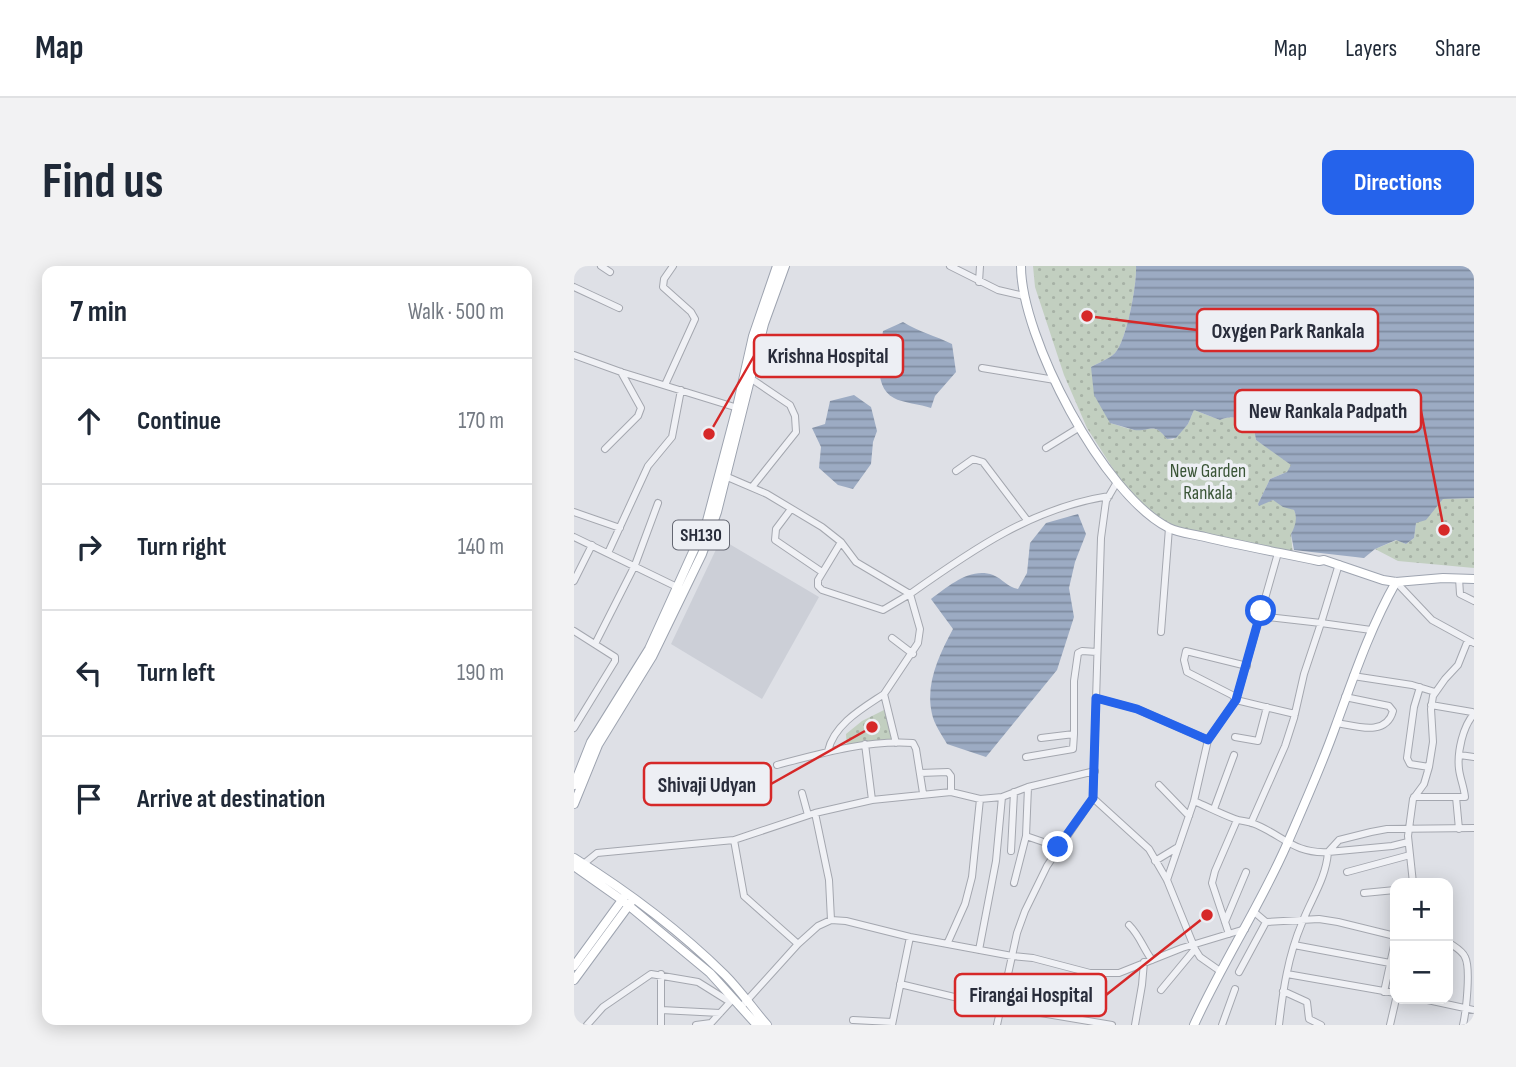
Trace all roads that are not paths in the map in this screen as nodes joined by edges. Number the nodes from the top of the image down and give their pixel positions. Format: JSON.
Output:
{"nodes":[{"id":1,"x":601,"y":266,"type":"edge"},
{"id":2,"x":673,"y":266,"type":"edge"},
{"id":3,"x":777,"y":266,"type":"edge"},
{"id":4,"x":785,"y":266,"type":"edge"},
{"id":5,"x":950,"y":266,"type":"edge"},
{"id":6,"x":980,"y":266,"type":"edge"},
{"id":7,"x":1021,"y":266,"type":"edge"},
{"id":8,"x":610,"y":272,"type":"dead end"},
{"id":9,"x":979,"y":282,"type":"junction"},
{"id":10,"x":574,"y":287,"type":"edge"},
{"id":11,"x":1024,"y":296,"type":"junction"},
{"id":12,"x":619,"y":308,"type":"dead end"},
{"id":13,"x":574,"y":355,"type":"edge"},
{"id":14,"x":982,"y":368,"type":"dead end"},
{"id":15,"x":621,"y":372,"type":"junction"},
{"id":16,"x":750,"y":378,"type":"junction"},
{"id":17,"x":1055,"y":380,"type":"junction"},
{"id":18,"x":665,"y":385,"type":"junction"},
{"id":19,"x":681,"y":390,"type":"junction"},
{"id":20,"x":740,"y":408,"type":"junction"},
{"id":21,"x":1080,"y":426,"type":"junction"},
{"id":22,"x":1046,"y":447,"type":"dead end"},
{"id":23,"x":605,"y":449,"type":"dead end"},
{"id":24,"x":956,"y":471,"type":"dead end"},
{"id":25,"x":723,"y":476,"type":"junction"},
{"id":26,"x":1117,"y":482,"type":"junction"},
{"id":27,"x":752,"y":487,"type":"junction"},
{"id":28,"x":1109,"y":496,"type":"junction"},
{"id":29,"x":658,"y":503,"type":"dead end"},
{"id":30,"x":791,"y":509,"type":"junction"},
{"id":31,"x":574,"y":512,"type":"edge"},
{"id":32,"x":1027,"y":520,"type":"junction"},
{"id":33,"x":620,"y":528,"type":"junction"},
{"id":34,"x":1170,"y":528,"type":"junction"},
{"id":35,"x":574,"y":537,"type":"edge"},
{"id":36,"x":841,"y":542,"type":"junction"},
{"id":37,"x":592,"y":545,"type":"junction"},
{"id":38,"x":608,"y":553,"type":"junction"},
{"id":39,"x":1278,"y":553,"type":"junction"},
{"id":40,"x":1339,"y":564,"type":"junction"},
{"id":41,"x":635,"y":565,"type":"junction"},
{"id":42,"x":822,"y":572,"type":"junction"},
{"id":43,"x":1459,"y":578,"type":"junction"},
{"id":44,"x":1474,"y":579,"type":"edge"},
{"id":45,"x":574,"y":581,"type":"edge"},
{"id":46,"x":1396,"y":582,"type":"junction"},
{"id":47,"x":681,"y":589,"type":"junction"},
{"id":48,"x":910,"y":594,"type":"junction"},
{"id":49,"x":1474,"y":601,"type":"edge"},
{"id":50,"x":1259,"y":616,"type":"junction"},
{"id":51,"x":1321,"y":624,"type":"junction"},
{"id":52,"x":1371,"y":630,"type":"junction"},
{"id":53,"x":574,"y":631,"type":"edge"},
{"id":54,"x":1161,"y":632,"type":"dead end"},
{"id":55,"x":892,"y":638,"type":"dead end"},
{"id":56,"x":1471,"y":642,"type":"edge"},
{"id":57,"x":595,"y":644,"type":"junction"},
{"id":58,"x":1097,"y":652,"type":"junction"},
{"id":59,"x":913,"y":654,"type":"junction"},
{"id":60,"x":1247,"y":666,"type":"junction"},
{"id":61,"x":1353,"y":676,"type":"junction"},
{"id":62,"x":1420,"y":687,"type":"junction"},
{"id":63,"x":1435,"y":692,"type":"junction"},
{"id":64,"x":884,"y":694,"type":"junction"},
{"id":65,"x":1345,"y":697,"type":"junction"},
{"id":66,"x":1096,"y":698,"type":"junction"},
{"id":67,"x":1236,"y":700,"type":"junction"},
{"id":68,"x":1431,"y":705,"type":"junction"},
{"id":69,"x":1267,"y":708,"type":"junction"},
{"id":70,"x":1473,"y":713,"type":"edge"},
{"id":71,"x":1295,"y":714,"type":"junction"},
{"id":72,"x":1337,"y":723,"type":"junction"},
{"id":73,"x":574,"y":728,"type":"edge"},
{"id":74,"x":1074,"y":734,"type":"junction"},
{"id":75,"x":1235,"y":737,"type":"dead end"},
{"id":76,"x":1041,"y":738,"type":"dead end"},
{"id":77,"x":1208,"y":740,"type":"junction"},
{"id":78,"x":896,"y":743,"type":"junction"},
{"id":79,"x":865,"y":744,"type":"junction"},
{"id":80,"x":828,"y":751,"type":"junction"},
{"id":81,"x":1234,"y":755,"type":"dead end"},
{"id":82,"x":1460,"y":755,"type":"junction"},
{"id":83,"x":1026,"y":757,"type":"dead end"},
{"id":84,"x":1474,"y":757,"type":"edge"},
{"id":85,"x":777,"y":765,"type":"dead end"},
{"id":86,"x":1429,"y":767,"type":"junction"},
{"id":87,"x":1095,"y":771,"type":"junction"},
{"id":88,"x":920,"y":773,"type":"junction"},
{"id":89,"x":574,"y":785,"type":"edge"},
{"id":90,"x":1159,"y":785,"type":"dead end"},
{"id":91,"x":1028,"y":787,"type":"junction"},
{"id":92,"x":951,"y":792,"type":"junction"},
{"id":93,"x":1014,"y":792,"type":"junction"},
{"id":94,"x":802,"y":793,"type":"dead end"},
{"id":95,"x":923,"y":793,"type":"junction"},
{"id":96,"x":1474,"y":796,"type":"edge"},
{"id":97,"x":1002,"y":797,"type":"junction"},
{"id":98,"x":1414,"y":797,"type":"junction"},
{"id":99,"x":1456,"y":797,"type":"junction"},
{"id":100,"x":1465,"y":797,"type":"junction"},
{"id":101,"x":1093,"y":798,"type":"junction"},
{"id":102,"x":981,"y":799,"type":"junction"},
{"id":103,"x":872,"y":800,"type":"junction"},
{"id":104,"x":1194,"y":801,"type":"junction"},
{"id":105,"x":574,"y":804,"type":"edge"},
{"id":106,"x":1214,"y":809,"type":"junction"},
{"id":107,"x":811,"y":814,"type":"junction"},
{"id":108,"x":1189,"y":816,"type":"junction"},
{"id":109,"x":1237,"y":820,"type":"junction"},
{"id":110,"x":1251,"y":823,"type":"junction"},
{"id":111,"x":1474,"y":828,"type":"edge"},
{"id":112,"x":1459,"y":829,"type":"junction"},
{"id":113,"x":1409,"y":830,"type":"junction"},
{"id":114,"x":1026,"y":836,"type":"junction"},
{"id":115,"x":734,"y":840,"type":"junction"},
{"id":116,"x":1288,"y":841,"type":"junction"},
{"id":117,"x":1408,"y":842,"type":"junction"},
{"id":118,"x":1178,"y":846,"type":"junction"},
{"id":119,"x":1058,"y":847,"type":"junction"},
{"id":120,"x":1011,"y":851,"type":"dead end"},
{"id":121,"x":1328,"y":852,"type":"junction"},
{"id":122,"x":1410,"y":855,"type":"junction"},
{"id":123,"x":574,"y":858,"type":"edge"},
{"id":124,"x":1155,"y":861,"type":"junction"},
{"id":125,"x":579,"y":866,"type":"edge"},
{"id":126,"x":1246,"y":872,"type":"dead end"},
{"id":127,"x":1347,"y":872,"type":"dead end"},
{"id":128,"x":1412,"y":878,"type":"edge"},
{"id":129,"x":1167,"y":880,"type":"junction"},
{"id":130,"x":1014,"y":883,"type":"dead end"},
{"id":131,"x":1390,"y":890,"type":"edge"},
{"id":132,"x":1364,"y":893,"type":"dead end"},
{"id":133,"x":628,"y":900,"type":"junction"},
{"id":134,"x":1253,"y":911,"type":"junction"},
{"id":135,"x":831,"y":920,"type":"junction"},
{"id":136,"x":1303,"y":920,"type":"junction"},
{"id":137,"x":1266,"y":922,"type":"junction"},
{"id":138,"x":1225,"y":923,"type":"junction"},
{"id":139,"x":1129,"y":925,"type":"dead end"},
{"id":140,"x":1245,"y":929,"type":"junction"},
{"id":141,"x":1228,"y":934,"type":"junction"},
{"id":142,"x":910,"y":937,"type":"junction"},
{"id":143,"x":1390,"y":938,"type":"edge"},
{"id":144,"x":948,"y":943,"type":"junction"},
{"id":145,"x":797,"y":944,"type":"junction"},
{"id":146,"x":1294,"y":945,"type":"junction"},
{"id":147,"x":1453,"y":946,"type":"edge"},
{"id":148,"x":1194,"y":947,"type":"junction"},
{"id":149,"x":979,"y":950,"type":"junction"},
{"id":150,"x":1013,"y":956,"type":"junction"},
{"id":151,"x":1152,"y":960,"type":"junction"},
{"id":152,"x":1144,"y":962,"type":"junction"},
{"id":153,"x":1390,"y":963,"type":"joint"},
{"id":154,"x":574,"y":967,"type":"edge"},
{"id":155,"x":1220,"y":971,"type":"junction"},
{"id":156,"x":1239,"y":972,"type":"dead end"},
{"id":157,"x":661,"y":974,"type":"junction"},
{"id":158,"x":1287,"y":974,"type":"junction"},
{"id":159,"x":574,"y":980,"type":"edge"},
{"id":160,"x":900,"y":984,"type":"junction"},
{"id":161,"x":1161,"y":989,"type":"dead end"},
{"id":162,"x":1235,"y":989,"type":"dead end"},
{"id":163,"x":1283,"y":991,"type":"junction"},
{"id":164,"x":1384,"y":992,"type":"junction"},
{"id":165,"x":1390,"y":993,"type":"edge"},
{"id":166,"x":732,"y":1000,"type":"junction"},
{"id":167,"x":744,"y":1003,"type":"junction"},
{"id":168,"x":1395,"y":1004,"type":"edge"},
{"id":169,"x":1446,"y":1004,"type":"edge"},
{"id":170,"x":1001,"y":1007,"type":"junction"},
{"id":171,"x":1470,"y":1009,"type":"edge"},
{"id":172,"x":661,"y":1010,"type":"junction"},
{"id":173,"x":720,"y":1013,"type":"junction"},
{"id":174,"x":853,"y":1020,"type":"dead end"},
{"id":175,"x":892,"y":1023,"type":"edge"},
{"id":176,"x":711,"y":1024,"type":"edge"},
{"id":177,"x":587,"y":1025,"type":"edge"},
{"id":178,"x":661,"y":1025,"type":"edge"},
{"id":179,"x":696,"y":1025,"type":"edge"},
{"id":180,"x":757,"y":1025,"type":"edge"},
{"id":181,"x":767,"y":1025,"type":"edge"},
{"id":182,"x":997,"y":1025,"type":"edge"},
{"id":183,"x":1112,"y":1025,"type":"edge"},
{"id":184,"x":1135,"y":1025,"type":"edge"},
{"id":185,"x":1194,"y":1025,"type":"edge"},
{"id":186,"x":1222,"y":1025,"type":"edge"},
{"id":187,"x":1279,"y":1025,"type":"edge"},
{"id":188,"x":1321,"y":1025,"type":"edge"},
{"id":189,"x":1390,"y":1025,"type":"edge"},
{"id":190,"x":1463,"y":1025,"type":"edge"}],
"edges":[{"from":1,"to":8,"type":"street"},
{"from":2,"to":18,"type":"street"},
{"from":3,"to":20,"type":"main road","number":"SH130"},
{"from":4,"to":16,"type":"main road"},
{"from":5,"to":9,"type":"street"},
{"from":6,"to":9,"type":"street"},
{"from":7,"to":11,"type":"main road"},
{"from":9,"to":11,"type":"street"},
{"from":10,"to":12,"type":"street"},
{"from":11,"to":17,"type":"main road"},
{"from":13,"to":15,"type":"street"},
{"from":14,"to":17,"type":"street"},
{"from":15,"to":18,"type":"street"},
{"from":15,"to":23,"type":"street"},
{"from":16,"to":20,"type":"main road"},
{"from":16,"to":27,"type":"street"},
{"from":17,"to":21,"type":"main road"},
{"from":18,"to":19,"type":"street"},
{"from":19,"to":20,"type":"street"},
{"from":19,"to":33,"type":"street"},
{"from":20,"to":25,"type":"main road","number":"SH130"},
{"from":20,"to":25,"type":"main road","number":"SH130"},
{"from":21,"to":22,"type":"street"},
{"from":21,"to":26,"type":"main road"},
{"from":24,"to":32,"type":"street"},
{"from":25,"to":27,"type":"street"},
{"from":25,"to":47,"type":"main road","number":"SH130"},
{"from":26,"to":28,"type":"street"},
{"from":26,"to":34,"type":"main road"},
{"from":27,"to":30,"type":"street"},
{"from":28,"to":32,"type":"street"},
{"from":28,"to":58,"type":"street"},
{"from":29,"to":41,"type":"street"},
{"from":30,"to":36,"type":"street"},
{"from":30,"to":42,"type":"street"},
{"from":31,"to":33,"type":"street"},
{"from":32,"to":48,"type":"street"},
{"from":33,"to":38,"type":"street"},
{"from":34,"to":39,"type":"main road"},
{"from":34,"to":54,"type":"street"},
{"from":35,"to":37,"type":"street"},
{"from":36,"to":42,"type":"street"},
{"from":36,"to":48,"type":"street"},
{"from":37,"to":38,"type":"street"},
{"from":37,"to":45,"type":"street"},
{"from":38,"to":41,"type":"street"},
{"from":39,"to":40,"type":"main road"},
{"from":39,"to":50,"type":"street"},
{"from":40,"to":46,"type":"main road"},
{"from":40,"to":51,"type":"street"},
{"from":41,"to":47,"type":"street"},
{"from":41,"to":57,"type":"street"},
{"from":42,"to":48,"type":"street"},
{"from":43,"to":44,"type":"main road"},
{"from":43,"to":46,"type":"main road"},
{"from":43,"to":49,"type":"street"},
{"from":46,"to":52,"type":"main road"},
{"from":46,"to":56,"type":"street"},
{"from":47,"to":89,"type":"main road","number":"SH130"},
{"from":47,"to":105,"type":"main road","number":"SH130"},
{"from":48,"to":59,"type":"street"},
{"from":50,"to":51,"type":"street"},
{"from":50,"to":60,"type":"street"},
{"from":51,"to":52,"type":"street"},
{"from":51,"to":71,"type":"street"},
{"from":52,"to":61,"type":"main road"},
{"from":53,"to":57,"type":"street"},
{"from":55,"to":59,"type":"street"},
{"from":56,"to":63,"type":"street"},
{"from":57,"to":73,"type":"street"},
{"from":58,"to":66,"type":"street"},
{"from":58,"to":74,"type":"street"},
{"from":59,"to":64,"type":"street"},
{"from":60,"to":67,"type":"street"},
{"from":60,"to":67,"type":"street"},
{"from":61,"to":62,"type":"street"},
{"from":61,"to":65,"type":"main road"},
{"from":62,"to":63,"type":"street"},
{"from":62,"to":86,"type":"street"},
{"from":63,"to":68,"type":"street"},
{"from":64,"to":78,"type":"street"},
{"from":64,"to":80,"type":"street"},
{"from":65,"to":72,"type":"main road"},
{"from":65,"to":72,"type":"street"},
{"from":66,"to":77,"type":"street"},
{"from":66,"to":87,"type":"street"},
{"from":67,"to":69,"type":"street"},
{"from":67,"to":77,"type":"street"},
{"from":68,"to":70,"type":"street"},
{"from":68,"to":86,"type":"street"},
{"from":69,"to":71,"type":"street"},
{"from":69,"to":75,"type":"street"},
{"from":70,"to":82,"type":"street"},
{"from":71,"to":110,"type":"street"},
{"from":72,"to":116,"type":"main road"},
{"from":74,"to":76,"type":"street"},
{"from":74,"to":83,"type":"street"},
{"from":77,"to":104,"type":"street"},
{"from":78,"to":79,"type":"street"},
{"from":78,"to":88,"type":"street"},
{"from":79,"to":80,"type":"street"},
{"from":79,"to":103,"type":"street"},
{"from":80,"to":85,"type":"street"},
{"from":81,"to":106,"type":"street"},
{"from":82,"to":84,"type":"street"},
{"from":82,"to":100,"type":"street"},
{"from":86,"to":98,"type":"street"},
{"from":87,"to":91,"type":"street"},
{"from":87,"to":101,"type":"street"},
{"from":88,"to":92,"type":"street"},
{"from":88,"to":95,"type":"street"},
{"from":90,"to":108,"type":"street"},
{"from":91,"to":93,"type":"street"},
{"from":91,"to":114,"type":"street"},
{"from":92,"to":95,"type":"street"},
{"from":92,"to":102,"type":"street"},
{"from":93,"to":97,"type":"street"},
{"from":93,"to":120,"type":"street"},
{"from":94,"to":107,"type":"street"},
{"from":95,"to":103,"type":"street"},
{"from":96,"to":100,"type":"street"},
{"from":97,"to":102,"type":"street"},
{"from":97,"to":149,"type":"street"},
{"from":98,"to":99,"type":"street"},
{"from":98,"to":113,"type":"street"},
{"from":99,"to":100,"type":"street"},
{"from":99,"to":112,"type":"street"},
{"from":101,"to":119,"type":"street"},
{"from":101,"to":124,"type":"street"},
{"from":102,"to":144,"type":"street"},
{"from":103,"to":107,"type":"street"},
{"from":104,"to":106,"type":"street"},
{"from":104,"to":108,"type":"street"},
{"from":106,"to":109,"type":"street"},
{"from":107,"to":115,"type":"street"},
{"from":107,"to":135,"type":"street"},
{"from":108,"to":118,"type":"street"},
{"from":109,"to":110,"type":"street"},
{"from":109,"to":138,"type":"street"},
{"from":110,"to":116,"type":"street"},
{"from":111,"to":112,"type":"street"},
{"from":112,"to":113,"type":"street"},
{"from":113,"to":117,"type":"street"},
{"from":113,"to":121,"type":"street"},
{"from":114,"to":119,"type":"street"},
{"from":114,"to":130,"type":"street"},
{"from":115,"to":125,"type":"street"},
{"from":115,"to":145,"type":"street"},
{"from":116,"to":121,"type":"street"},
{"from":116,"to":134,"type":"main road"},
{"from":117,"to":121,"type":"street"},
{"from":117,"to":122,"type":"street"},
{"from":118,"to":124,"type":"street"},
{"from":118,"to":129,"type":"street"},
{"from":119,"to":150,"type":"street"},
{"from":121,"to":136,"type":"street"},
{"from":122,"to":127,"type":"street"},
{"from":122,"to":128,"type":"street"},
{"from":123,"to":125,"type":"main road"},
{"from":124,"to":129,"type":"street"},
{"from":125,"to":133,"type":"main road"},
{"from":126,"to":138,"type":"street"},
{"from":129,"to":148,"type":"street"},
{"from":131,"to":132,"type":"street"},
{"from":133,"to":154,"type":"main road"},
{"from":133,"to":159,"type":"main road"},
{"from":133,"to":166,"type":"main road"},
{"from":133,"to":167,"type":"main road"},
{"from":134,"to":137,"type":"street"},
{"from":134,"to":140,"type":"main road"},
{"from":135,"to":142,"type":"street"},
{"from":135,"to":145,"type":"street"},
{"from":136,"to":137,"type":"street"},
{"from":136,"to":143,"type":"street"},
{"from":136,"to":146,"type":"street"},
{"from":137,"to":156,"type":"street"},
{"from":138,"to":141,"type":"street"},
{"from":139,"to":151,"type":"street"},
{"from":140,"to":141,"type":"street"},
{"from":140,"to":155,"type":"main road"},
{"from":141,"to":148,"type":"street"},
{"from":142,"to":144,"type":"street"},
{"from":142,"to":160,"type":"street"},
{"from":144,"to":149,"type":"street"},
{"from":145,"to":167,"type":"street"},
{"from":146,"to":153,"type":"street"},
{"from":146,"to":158,"type":"street"},
{"from":147,"to":171,"type":"street"},
{"from":148,"to":151,"type":"street"},
{"from":148,"to":155,"type":"street"},
{"from":148,"to":161,"type":"street"},
{"from":149,"to":150,"type":"street"},
{"from":150,"to":152,"type":"street"},
{"from":150,"to":170,"type":"street"},
{"from":151,"to":152,"type":"street"},
{"from":152,"to":184,"type":"street"},
{"from":153,"to":164,"type":"street"},
{"from":155,"to":185,"type":"main road"},
{"from":157,"to":166,"type":"street"},
{"from":157,"to":172,"type":"street"},
{"from":157,"to":177,"type":"street"},
{"from":158,"to":163,"type":"street"},
{"from":158,"to":164,"type":"street"},
{"from":160,"to":170,"type":"street"},
{"from":160,"to":175,"type":"street"},
{"from":162,"to":186,"type":"street"},
{"from":163,"to":187,"type":"street"},
{"from":163,"to":188,"type":"street"},
{"from":164,"to":165,"type":"street"},
{"from":166,"to":167,"type":"main road"},
{"from":166,"to":173,"type":"street"},
{"from":167,"to":180,"type":"main road"},
{"from":167,"to":181,"type":"main road"},
{"from":168,"to":189,"type":"street"},
{"from":169,"to":171,"type":"street"},
{"from":170,"to":182,"type":"street"},
{"from":170,"to":183,"type":"street"},
{"from":171,"to":190,"type":"street"},
{"from":172,"to":173,"type":"street"},
{"from":172,"to":178,"type":"street"},
{"from":173,"to":176,"type":"street"},
{"from":174,"to":175,"type":"street"},
{"from":176,"to":179,"type":"street"}]}
